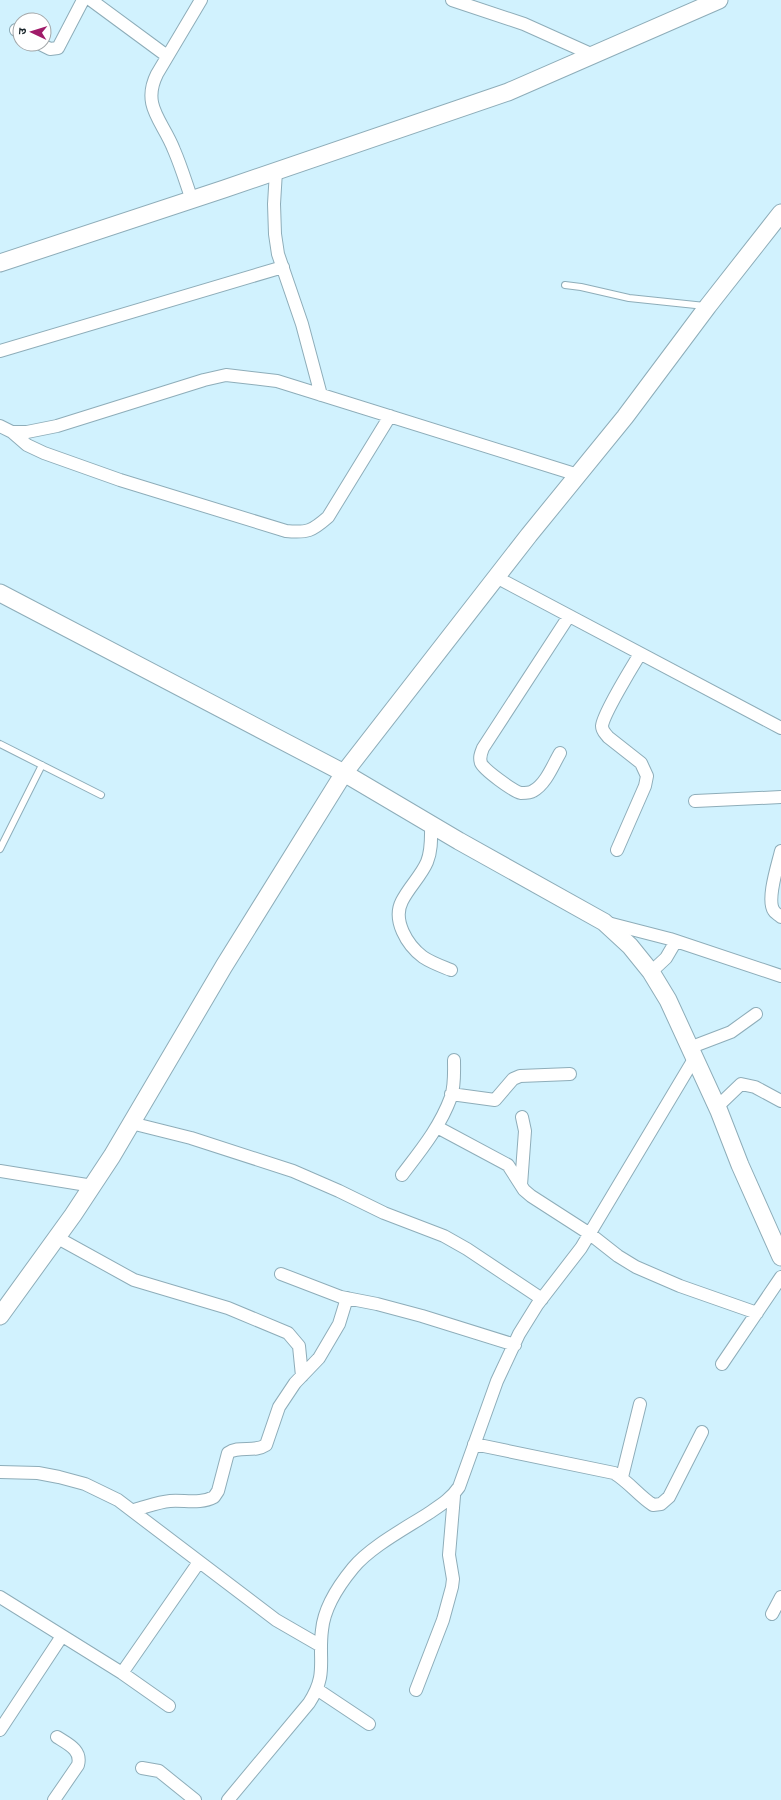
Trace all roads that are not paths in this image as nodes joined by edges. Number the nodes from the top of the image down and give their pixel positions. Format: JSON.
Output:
{"nodes":[{"id":1,"x":83,"y":0,"type":"edge"},
{"id":2,"x":92,"y":0,"type":"edge"},
{"id":3,"x":201,"y":0,"type":"edge"},
{"id":4,"x":452,"y":0,"type":"edge"},
{"id":5,"x":714,"y":1,"type":"edge"},
{"id":6,"x":52,"y":49,"type":"edge"},
{"id":7,"x":593,"y":55,"type":"junction"},
{"id":8,"x":167,"y":56,"type":"junction"},
{"id":9,"x":276,"y":171,"type":"junction"},
{"id":10,"x":192,"y":200,"type":"junction"},
{"id":11,"x":781,"y":213,"type":"edge"},
{"id":12,"x":0,"y":263,"type":"edge"},
{"id":13,"x":282,"y":266,"type":"junction"},
{"id":14,"x":565,"y":285,"type":"dead end"},
{"id":15,"x":708,"y":306,"type":"junction"},
{"id":16,"x":0,"y":351,"type":"edge"},
{"id":17,"x":321,"y":395,"type":"junction"},
{"id":18,"x":390,"y":416,"type":"junction"},
{"id":19,"x":0,"y":426,"type":"edge"},
{"id":20,"x":12,"y":432,"type":"junction"},
{"id":21,"x":578,"y":475,"type":"junction"},
{"id":22,"x":496,"y":577,"type":"junction"},
{"id":23,"x":0,"y":593,"type":"edge"},
{"id":24,"x":569,"y":616,"type":"junction"},
{"id":25,"x":640,"y":654,"type":"junction"},
{"id":26,"x":781,"y":728,"type":"edge"},
{"id":27,"x":0,"y":744,"type":"edge"},
{"id":28,"x":560,"y":753,"type":"dead end"},
{"id":29,"x":42,"y":765,"type":"junction"},
{"id":30,"x":344,"y":773,"type":"junction"},
{"id":31,"x":102,"y":795,"type":"dead end"},
{"id":32,"x":781,"y":797,"type":"edge"},
{"id":33,"x":695,"y":801,"type":"dead end"},
{"id":34,"x":431,"y":825,"type":"junction"},
{"id":35,"x":0,"y":849,"type":"edge"},
{"id":36,"x":617,"y":850,"type":"dead end"},
{"id":37,"x":781,"y":851,"type":"edge"},
{"id":38,"x":779,"y":870,"type":"edge"},
{"id":39,"x":781,"y":917,"type":"edge"},
{"id":40,"x":604,"y":922,"type":"junction"},
{"id":41,"x":676,"y":941,"type":"junction"},
{"id":42,"x":451,"y":970,"type":"dead end"},
{"id":43,"x":651,"y":972,"type":"junction"},
{"id":44,"x":781,"y":976,"type":"edge"},
{"id":45,"x":756,"y":1014,"type":"dead end"},
{"id":46,"x":692,"y":1053,"type":"junction"},
{"id":47,"x":454,"y":1060,"type":"dead end"},
{"id":48,"x":570,"y":1074,"type":"dead end"},
{"id":49,"x":451,"y":1094,"type":"junction"},
{"id":50,"x":781,"y":1101,"type":"edge"},
{"id":51,"x":717,"y":1107,"type":"junction"},
{"id":52,"x":522,"y":1117,"type":"dead end"},
{"id":53,"x":131,"y":1123,"type":"junction"},
{"id":54,"x":437,"y":1127,"type":"junction"},
{"id":55,"x":0,"y":1171,"type":"edge"},
{"id":56,"x":402,"y":1175,"type":"dead end"},
{"id":57,"x":521,"y":1185,"type":"junction"},
{"id":58,"x":93,"y":1186,"type":"junction"},
{"id":59,"x":590,"y":1234,"type":"junction"},
{"id":60,"x":56,"y":1237,"type":"junction"},
{"id":61,"x":781,"y":1257,"type":"edge"},
{"id":62,"x":281,"y":1274,"type":"dead end"},
{"id":63,"x":781,"y":1277,"type":"edge"},
{"id":64,"x":348,"y":1298,"type":"junction"},
{"id":65,"x":542,"y":1299,"type":"junction"},
{"id":66,"x":3,"y":1307,"type":"edge"},
{"id":67,"x":757,"y":1313,"type":"junction"},
{"id":68,"x":515,"y":1345,"type":"junction"},
{"id":69,"x":722,"y":1364,"type":"dead end"},
{"id":70,"x":302,"y":1376,"type":"junction"},
{"id":71,"x":640,"y":1404,"type":"dead end"},
{"id":72,"x":702,"y":1432,"type":"dead end"},
{"id":73,"x":474,"y":1444,"type":"junction"},
{"id":74,"x":0,"y":1472,"type":"edge"},
{"id":75,"x":622,"y":1477,"type":"junction"},
{"id":76,"x":454,"y":1496,"type":"junction"},
{"id":77,"x":134,"y":1510,"type":"junction"},
{"id":78,"x":199,"y":1562,"type":"junction"},
{"id":79,"x":0,"y":1597,"type":"edge"},
{"id":80,"x":781,"y":1597,"type":"edge"},
{"id":81,"x":772,"y":1614,"type":"dead end"},
{"id":82,"x":62,"y":1636,"type":"junction"},
{"id":83,"x":321,"y":1646,"type":"junction"},
{"id":84,"x":122,"y":1673,"type":"junction"},
{"id":85,"x":318,"y":1690,"type":"junction"},
{"id":86,"x":416,"y":1690,"type":"dead end"},
{"id":87,"x":169,"y":1706,"type":"dead end"},
{"id":88,"x":369,"y":1724,"type":"dead end"},
{"id":89,"x":0,"y":1730,"type":"edge"},
{"id":90,"x":57,"y":1737,"type":"dead end"},
{"id":91,"x":142,"y":1768,"type":"dead end"},
{"id":92,"x":54,"y":1800,"type":"edge"},
{"id":93,"x":195,"y":1800,"type":"edge"},
{"id":94,"x":228,"y":1800,"type":"edge"}],
"edges":[{"from":1,"to":6,"type":"street"},
{"from":2,"to":8,"type":"street"},
{"from":3,"to":8,"type":"street"},
{"from":4,"to":7,"type":"street"},
{"from":5,"to":7,"type":"main road"},
{"from":7,"to":9,"type":"main road"},
{"from":8,"to":10,"type":"street"},
{"from":9,"to":10,"type":"main road"},
{"from":9,"to":13,"type":"street"},
{"from":10,"to":12,"type":"main road"},
{"from":11,"to":15,"type":"main road"},
{"from":13,"to":16,"type":"street"},
{"from":13,"to":17,"type":"street"},
{"from":14,"to":15,"type":"lane"},
{"from":15,"to":21,"type":"main road"},
{"from":17,"to":18,"type":"street"},
{"from":17,"to":20,"type":"street"},
{"from":18,"to":20,"type":"street"},
{"from":18,"to":21,"type":"street"},
{"from":19,"to":20,"type":"street"},
{"from":21,"to":22,"type":"main road"},
{"from":22,"to":24,"type":"street"},
{"from":22,"to":30,"type":"main road"},
{"from":23,"to":30,"type":"main road"},
{"from":24,"to":25,"type":"street"},
{"from":24,"to":28,"type":"street"},
{"from":25,"to":26,"type":"street"},
{"from":25,"to":36,"type":"street"},
{"from":27,"to":29,"type":"lane"},
{"from":29,"to":31,"type":"lane"},
{"from":29,"to":35,"type":"lane"},
{"from":30,"to":34,"type":"main road"},
{"from":30,"to":53,"type":"main road"},
{"from":32,"to":33,"type":"street"},
{"from":34,"to":40,"type":"main road"},
{"from":34,"to":42,"type":"street"},
{"from":37,"to":38,"type":"street"},
{"from":38,"to":39,"type":"street"},
{"from":40,"to":41,"type":"street"},
{"from":40,"to":43,"type":"main road"},
{"from":41,"to":43,"type":"street"},
{"from":41,"to":44,"type":"street"},
{"from":43,"to":46,"type":"main road"},
{"from":45,"to":46,"type":"street"},
{"from":46,"to":51,"type":"main road"},
{"from":46,"to":59,"type":"street"},
{"from":47,"to":49,"type":"street"},
{"from":48,"to":49,"type":"street"},
{"from":49,"to":54,"type":"street"},
{"from":50,"to":51,"type":"street"},
{"from":51,"to":61,"type":"main road"},
{"from":52,"to":57,"type":"street"},
{"from":53,"to":58,"type":"main road"},
{"from":53,"to":65,"type":"street"},
{"from":54,"to":56,"type":"street"},
{"from":54,"to":57,"type":"street"},
{"from":55,"to":58,"type":"street"},
{"from":57,"to":59,"type":"street"},
{"from":58,"to":60,"type":"main road"},
{"from":59,"to":65,"type":"street"},
{"from":59,"to":67,"type":"street"},
{"from":60,"to":66,"type":"main road"},
{"from":60,"to":70,"type":"street"},
{"from":62,"to":64,"type":"street"},
{"from":63,"to":67,"type":"street"},
{"from":64,"to":68,"type":"street"},
{"from":64,"to":70,"type":"street"},
{"from":65,"to":68,"type":"street"},
{"from":67,"to":69,"type":"street"},
{"from":68,"to":73,"type":"street"},
{"from":70,"to":77,"type":"street"},
{"from":71,"to":75,"type":"street"},
{"from":72,"to":75,"type":"street"},
{"from":73,"to":75,"type":"street"},
{"from":73,"to":76,"type":"street"},
{"from":74,"to":77,"type":"street"},
{"from":76,"to":83,"type":"street"},
{"from":76,"to":86,"type":"street"},
{"from":77,"to":78,"type":"street"},
{"from":78,"to":83,"type":"street"},
{"from":78,"to":84,"type":"street"},
{"from":79,"to":82,"type":"street"},
{"from":80,"to":81,"type":"street"},
{"from":82,"to":84,"type":"street"},
{"from":82,"to":89,"type":"street"},
{"from":83,"to":85,"type":"street"},
{"from":84,"to":87,"type":"street"},
{"from":85,"to":88,"type":"street"},
{"from":85,"to":94,"type":"street"},
{"from":90,"to":92,"type":"street"},
{"from":91,"to":93,"type":"street"}]}
